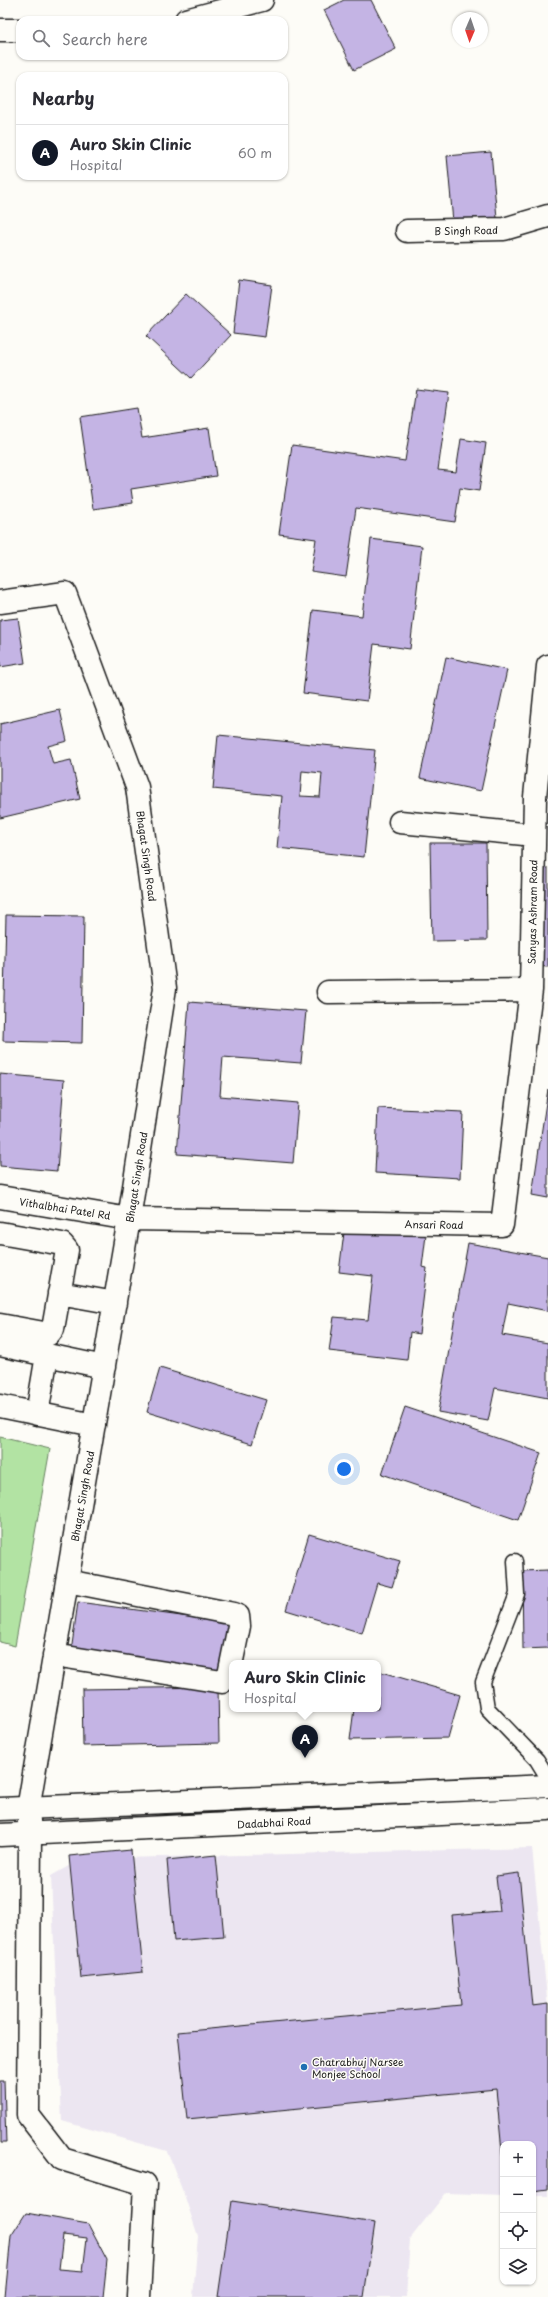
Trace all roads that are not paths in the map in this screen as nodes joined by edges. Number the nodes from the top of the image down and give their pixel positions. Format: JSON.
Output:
{"nodes":[{"id":1,"x":262,"y":0,"type":"edge"},
{"id":2,"x":201,"y":16,"type":"edge"},
{"id":3,"x":0,"y":30,"type":"edge"},
{"id":4,"x":16,"y":30,"type":"edge"},
{"id":5,"x":548,"y":216,"type":"edge"},
{"id":6,"x":407,"y":231,"type":"dead end"},
{"id":7,"x":0,"y":602,"type":"edge"},
{"id":8,"x":548,"y":666,"type":"edge"},
{"id":9,"x":400,"y":822,"type":"dead end"},
{"id":10,"x":534,"y":835,"type":"junction"},
{"id":11,"x":531,"y":990,"type":"junction"},
{"id":12,"x":328,"y":992,"type":"dead end"},
{"id":13,"x":4,"y":1198,"type":"edge"},
{"id":14,"x":129,"y":1219,"type":"junction"},
{"id":15,"x":1,"y":1233,"type":"edge"},
{"id":16,"x":59,"y":1293,"type":"junction"},
{"id":17,"x":115,"y":1303,"type":"junction"},
{"id":18,"x":0,"y":1325,"type":"edge"},
{"id":19,"x":0,"y":1345,"type":"edge"},
{"id":20,"x":47,"y":1355,"type":"junction"},
{"id":21,"x":104,"y":1367,"type":"junction"},
{"id":22,"x":0,"y":1406,"type":"edge"},
{"id":23,"x":38,"y":1414,"type":"junction"},
{"id":24,"x":94,"y":1425,"type":"junction"},
{"id":25,"x":515,"y":1561,"type":"dead end"},
{"id":26,"x":74,"y":1582,"type":"junction"},
{"id":27,"x":60,"y":1656,"type":"junction"},
{"id":28,"x":232,"y":1660,"type":"edge"},
{"id":29,"x":229,"y":1675,"type":"edge"},
{"id":30,"x":548,"y":1778,"type":"edge"},
{"id":31,"x":548,"y":1786,"type":"edge"},
{"id":32,"x":0,"y":1809,"type":"edge"},
{"id":33,"x":28,"y":1809,"type":"junction"},
{"id":34,"x":548,"y":1810,"type":"edge"},
{"id":35,"x":30,"y":1834,"type":"junction"},
{"id":36,"x":0,"y":1835,"type":"edge"},
{"id":37,"x":139,"y":2297,"type":"edge"}],
"edges":[{"from":1,"to":2,"type":"street"},
{"from":3,"to":4,"type":"street"},
{"from":5,"to":6,"type":"street","name":"B Singh Road"},
{"from":7,"to":14,"type":"street","name":"Bhagat Singh Road"},
{"from":8,"to":10,"type":"street","name":"Sanyas Ashram Road"},
{"from":9,"to":10,"type":"street"},
{"from":10,"to":11,"type":"street","name":"Sanyas Ashram Road"},
{"from":11,"to":12,"type":"street"},
{"from":11,"to":14,"type":"street","name":"Ansari Road"},
{"from":13,"to":14,"type":"street","name":"Vithalbhai Patel Rd"},
{"from":13,"to":15,"type":"street"},
{"from":14,"to":17,"type":"street","name":"Bhagat Singh Road"},
{"from":15,"to":16,"type":"street"},
{"from":16,"to":17,"type":"street"},
{"from":16,"to":18,"type":"street"},
{"from":17,"to":21,"type":"street","name":"Bhagat Singh Road"},
{"from":19,"to":20,"type":"street"},
{"from":20,"to":21,"type":"street"},
{"from":20,"to":23,"type":"street"},
{"from":21,"to":24,"type":"street","name":"Bhagat Singh Road"},
{"from":22,"to":23,"type":"street"},
{"from":23,"to":24,"type":"street"},
{"from":24,"to":26,"type":"street","name":"Bhagat Singh Road"},
{"from":25,"to":30,"type":"lane"},
{"from":26,"to":27,"type":"street","name":"Bhagat Singh Road"},
{"from":26,"to":28,"type":"street"},
{"from":27,"to":29,"type":"street"},
{"from":27,"to":33,"type":"street","name":"Bhagat Singh Road"},
{"from":31,"to":33,"type":"street"},
{"from":32,"to":33,"type":"street"},
{"from":33,"to":35,"type":"street","name":"Bhagat Singh Road"},
{"from":34,"to":35,"type":"street","name":"Dadabhai Road"},
{"from":35,"to":36,"type":"street","name":"Dadabhai Road"},
{"from":35,"to":37,"type":"street","name":"Bhagat Singh Road"}]}
